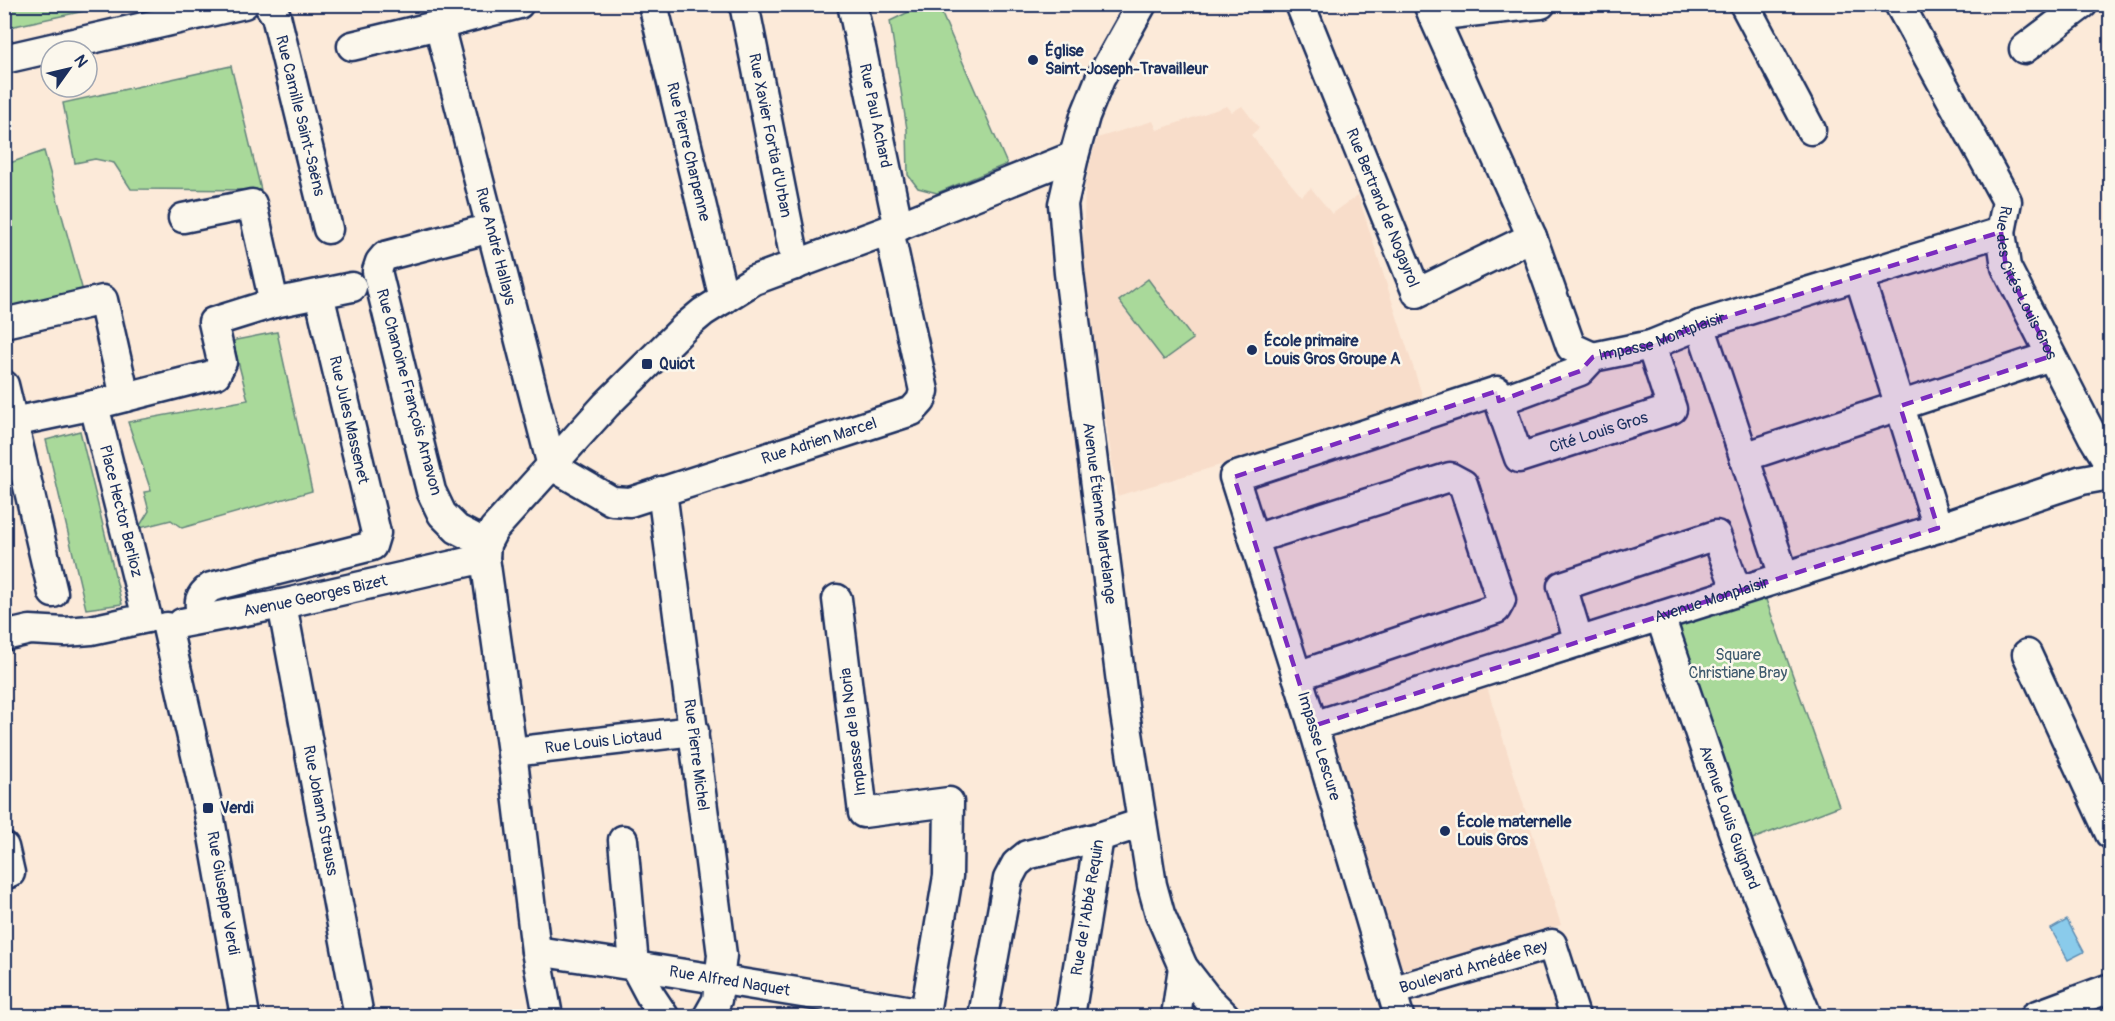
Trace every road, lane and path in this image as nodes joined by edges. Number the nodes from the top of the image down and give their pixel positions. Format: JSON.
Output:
{"nodes":[{"id":1,"x":244,"y":4,"type":"edge"},
{"id":2,"x":268,"y":4,"type":"edge"},
{"id":3,"x":519,"y":4,"type":"edge"},
{"id":4,"x":653,"y":4,"type":"edge"},
{"id":5,"x":744,"y":4,"type":"edge"},
{"id":6,"x":852,"y":4,"type":"edge"},
{"id":7,"x":1142,"y":4,"type":"edge"},
{"id":8,"x":1300,"y":4,"type":"edge"},
{"id":9,"x":1541,"y":4,"type":"edge"},
{"id":10,"x":1744,"y":4,"type":"edge"},
{"id":11,"x":1899,"y":4,"type":"edge"},
{"id":12,"x":2083,"y":4,"type":"edge"},
{"id":13,"x":1469,"y":9,"type":"edge"},
{"id":14,"x":1430,"y":10,"type":"edge"},
{"id":15,"x":439,"y":26,"type":"junction"},
{"id":16,"x":352,"y":46,"type":"dead end"},
{"id":17,"x":2024,"y":49,"type":"dead end"},
{"id":18,"x":4,"y":59,"type":"edge"},
{"id":19,"x":1811,"y":130,"type":"dead end"},
{"id":20,"x":1074,"y":156,"type":"junction"},
{"id":21,"x":183,"y":218,"type":"dead end"},
{"id":22,"x":491,"y":228,"type":"junction"},
{"id":23,"x":894,"y":228,"type":"junction"},
{"id":24,"x":328,"y":229,"type":"dead end"},
{"id":25,"x":2001,"y":232,"type":"junction"},
{"id":26,"x":1532,"y":237,"type":"junction"},
{"id":27,"x":796,"y":265,"type":"junction"},
{"id":28,"x":1859,"y":276,"type":"junction"},
{"id":29,"x":352,"y":287,"type":"dead end"},
{"id":30,"x":319,"y":294,"type":"junction"},
{"id":31,"x":724,"y":299,"type":"junction"},
{"id":32,"x":274,"y":303,"type":"junction"},
{"id":33,"x":4,"y":323,"type":"edge"},
{"id":34,"x":1700,"y":325,"type":"junction"},
{"id":35,"x":1651,"y":345,"type":"junction"},
{"id":36,"x":2051,"y":356,"type":"junction"},
{"id":37,"x":1593,"y":357,"type":"junction"},
{"id":38,"x":4,"y":385,"type":"edge"},
{"id":39,"x":125,"y":397,"type":"junction"},
{"id":40,"x":1499,"y":401,"type":"junction"},
{"id":41,"x":94,"y":405,"type":"junction"},
{"id":42,"x":1900,"y":406,"type":"junction"},
{"id":43,"x":13,"y":422,"type":"junction"},
{"id":44,"x":1744,"y":457,"type":"junction"},
{"id":45,"x":2110,"y":465,"type":"edge"},
{"id":46,"x":552,"y":466,"type":"junction"},
{"id":47,"x":2110,"y":475,"type":"edge"},
{"id":48,"x":662,"y":491,"type":"junction"},
{"id":49,"x":1938,"y":528,"type":"junction"},
{"id":50,"x":1254,"y":539,"type":"junction"},
{"id":51,"x":485,"y":551,"type":"junction"},
{"id":52,"x":1784,"y":576,"type":"junction"},
{"id":53,"x":1737,"y":591,"type":"junction"},
{"id":54,"x":53,"y":593,"type":"dead end"},
{"id":55,"x":837,"y":599,"type":"dead end"},
{"id":56,"x":282,"y":604,"type":"junction"},
{"id":57,"x":1660,"y":616,"type":"junction"},
{"id":58,"x":201,"y":618,"type":"junction"},
{"id":59,"x":157,"y":622,"type":"junction"},
{"id":60,"x":4,"y":636,"type":"edge"},
{"id":61,"x":1579,"y":642,"type":"junction"},
{"id":62,"x":2027,"y":654,"type":"dead end"},
{"id":63,"x":1297,"y":675,"type":"junction"},
{"id":64,"x":1314,"y":726,"type":"junction"},
{"id":65,"x":694,"y":731,"type":"junction"},
{"id":66,"x":512,"y":752,"type":"junction"},
{"id":67,"x":1142,"y":824,"type":"junction"},
{"id":68,"x":2110,"y":834,"type":"edge"},
{"id":69,"x":1099,"y":837,"type":"junction"},
{"id":70,"x":623,"y":840,"type":"dead end"},
{"id":71,"x":4,"y":847,"type":"edge"},
{"id":72,"x":4,"y":874,"type":"edge"},
{"id":73,"x":536,"y":951,"type":"junction"},
{"id":74,"x":634,"y":965,"type":"junction"},
{"id":75,"x":1183,"y":967,"type":"junction"},
{"id":76,"x":719,"y":981,"type":"junction"},
{"id":77,"x":2110,"y":988,"type":"edge"},
{"id":78,"x":1395,"y":1004,"type":"edge"},
{"id":79,"x":846,"y":1008,"type":"edge"},
{"id":80,"x":925,"y":1013,"type":"joint"},
{"id":81,"x":245,"y":1017,"type":"edge"},
{"id":82,"x":359,"y":1017,"type":"edge"},
{"id":83,"x":548,"y":1017,"type":"edge"},
{"id":84,"x":664,"y":1017,"type":"edge"},
{"id":85,"x":708,"y":1017,"type":"edge"},
{"id":86,"x":983,"y":1017,"type":"edge"},
{"id":87,"x":1070,"y":1017,"type":"edge"},
{"id":88,"x":1176,"y":1017,"type":"edge"},
{"id":89,"x":1225,"y":1017,"type":"edge"},
{"id":90,"x":1575,"y":1017,"type":"edge"},
{"id":91,"x":1807,"y":1017,"type":"edge"},
{"id":92,"x":2035,"y":1017,"type":"edge"}],
"edges":[{"from":1,"to":18,"type":"street"},
{"from":2,"to":24,"type":"street","name":"Rue Camille Saint-Saëns"},
{"from":3,"to":15,"type":"street"},
{"from":4,"to":31,"type":"street","name":"Rue Pierre Charpenne"},
{"from":5,"to":27,"type":"street","name":"Rue Xavier Fortia d'Urban"},
{"from":6,"to":23,"type":"street","name":"Rue Paul Achard"},
{"from":7,"to":20,"type":"street","name":"Avenue Étienne Martelange"},
{"from":8,"to":26,"type":"street","name":"Rue Bertrand de Nogayrol"},
{"from":9,"to":13,"type":"street"},
{"from":10,"to":19,"type":"street"},
{"from":11,"to":25,"type":"street","name":"Rue des Cités Louis Gros"},
{"from":12,"to":17,"type":"street"},
{"from":13,"to":14,"type":"street"},
{"from":14,"to":26,"type":"street"},
{"from":15,"to":16,"type":"street"},
{"from":15,"to":22,"type":"street","name":"Rue André Hallays"},
{"from":20,"to":23,"type":"street"},
{"from":20,"to":67,"type":"street","name":"Avenue Étienne Martelange"},
{"from":21,"to":32,"type":"street"},
{"from":22,"to":46,"type":"street","name":"Rue André Hallays"},
{"from":22,"to":51,"type":"street","name":"Rue Chanoine François Arnavon"},
{"from":23,"to":27,"type":"street"},
{"from":23,"to":48,"type":"street","name":"Rue Adrien Marcel"},
{"from":25,"to":28,"type":"street","name":"Impasse Montplaisir"},
{"from":25,"to":36,"type":"street","name":"Rue des Cités Louis Gros"},
{"from":26,"to":37,"type":"street"},
{"from":27,"to":31,"type":"street"},
{"from":28,"to":34,"type":"street","name":"Impasse Montplaisir"},
{"from":28,"to":42,"type":"street"},
{"from":29,"to":30,"type":"street"},
{"from":30,"to":32,"type":"street"},
{"from":30,"to":58,"type":"street","name":"Rue Jules Massenet"},
{"from":31,"to":46,"type":"street"},
{"from":32,"to":39,"type":"street"},
{"from":33,"to":39,"type":"street"},
{"from":34,"to":35,"type":"street","name":"Impasse Montplaisir"},
{"from":34,"to":44,"type":"street"},
{"from":35,"to":37,"type":"street","name":"Impasse Montplaisir"},
{"from":35,"to":40,"type":"street","name":"Cité Louis Gros"},
{"from":36,"to":42,"type":"street"},
{"from":36,"to":45,"type":"street","name":"Rue des Cités Louis Gros"},
{"from":37,"to":40,"type":"street","name":"Impasse Montplaisir"},
{"from":38,"to":43,"type":"street"},
{"from":39,"to":41,"type":"street"},
{"from":40,"to":50,"type":"street","name":"Impasse Lescure"},
{"from":41,"to":43,"type":"street"},
{"from":41,"to":59,"type":"street","name":"Place Hector Berlioz"},
{"from":42,"to":44,"type":"street"},
{"from":42,"to":49,"type":"street"},
{"from":43,"to":54,"type":"street"},
{"from":44,"to":52,"type":"street"},
{"from":46,"to":48,"type":"street","name":"Rue Adrien Marcel"},
{"from":46,"to":51,"type":"street"},
{"from":47,"to":49,"type":"street","name":"Avenue Monplaisir"},
{"from":48,"to":65,"type":"street","name":"Rue Pierre Michel"},
{"from":49,"to":52,"type":"street","name":"Avenue Monplaisir"},
{"from":50,"to":63,"type":"street","name":"Impasse Lescure"},
{"from":50,"to":63,"type":"street"},
{"from":51,"to":56,"type":"street","name":"Avenue Georges Bizet"},
{"from":51,"to":66,"type":"street"},
{"from":52,"to":53,"type":"street","name":"Avenue Monplaisir"},
{"from":53,"to":57,"type":"street","name":"Avenue Monplaisir"},
{"from":53,"to":61,"type":"street"},
{"from":55,"to":80,"type":"street","name":"Impasse de la Noria"},
{"from":56,"to":58,"type":"street","name":"Avenue Georges Bizet"},
{"from":56,"to":82,"type":"street","name":"Rue Johann Strauss"},
{"from":57,"to":61,"type":"street","name":"Avenue Monplaisir"},
{"from":57,"to":91,"type":"street","name":"Avenue Louis Guignard"},
{"from":58,"to":59,"type":"street","name":"Avenue Georges Bizet"},
{"from":59,"to":60,"type":"street","name":"Avenue Georges Bizet"},
{"from":59,"to":81,"type":"street","name":"Rue Giuseppe Verdi"},
{"from":61,"to":64,"type":"street","name":"Avenue Monplaisir"},
{"from":62,"to":68,"type":"street"},
{"from":63,"to":64,"type":"street","name":"Impasse Lescure"},
{"from":64,"to":78,"type":"street","name":"Impasse Lescure"},
{"from":65,"to":66,"type":"street","name":"Rue Louis Liotaud"},
{"from":65,"to":76,"type":"street","name":"Rue Pierre Michel"},
{"from":66,"to":73,"type":"street"},
{"from":67,"to":69,"type":"street"},
{"from":67,"to":75,"type":"street","name":"Avenue Étienne Martelange"},
{"from":69,"to":86,"type":"street","name":"Rue de l'Abbé Requin"},
{"from":69,"to":87,"type":"street","name":"Rue de l'Abbé Requin"},
{"from":70,"to":74,"type":"street"},
{"from":71,"to":72,"type":"street"},
{"from":73,"to":74,"type":"street","name":"Rue Alfred Naquet"},
{"from":73,"to":83,"type":"street"},
{"from":74,"to":76,"type":"street","name":"Rue Alfred Naquet"},
{"from":74,"to":84,"type":"street"},
{"from":75,"to":88,"type":"street"},
{"from":75,"to":89,"type":"street","name":"Avenue Étienne Martelange"},
{"from":76,"to":79,"type":"street","name":"Rue Alfred Naquet"},
{"from":76,"to":85,"type":"street","name":"Rue Pierre Michel"},
{"from":77,"to":92,"type":"street"},
{"from":78,"to":90,"type":"street","name":"Boulevard Amédée Rey"},
{"from":79,"to":80,"type":"street","name":"Rue Alfred Naquet"}]}
